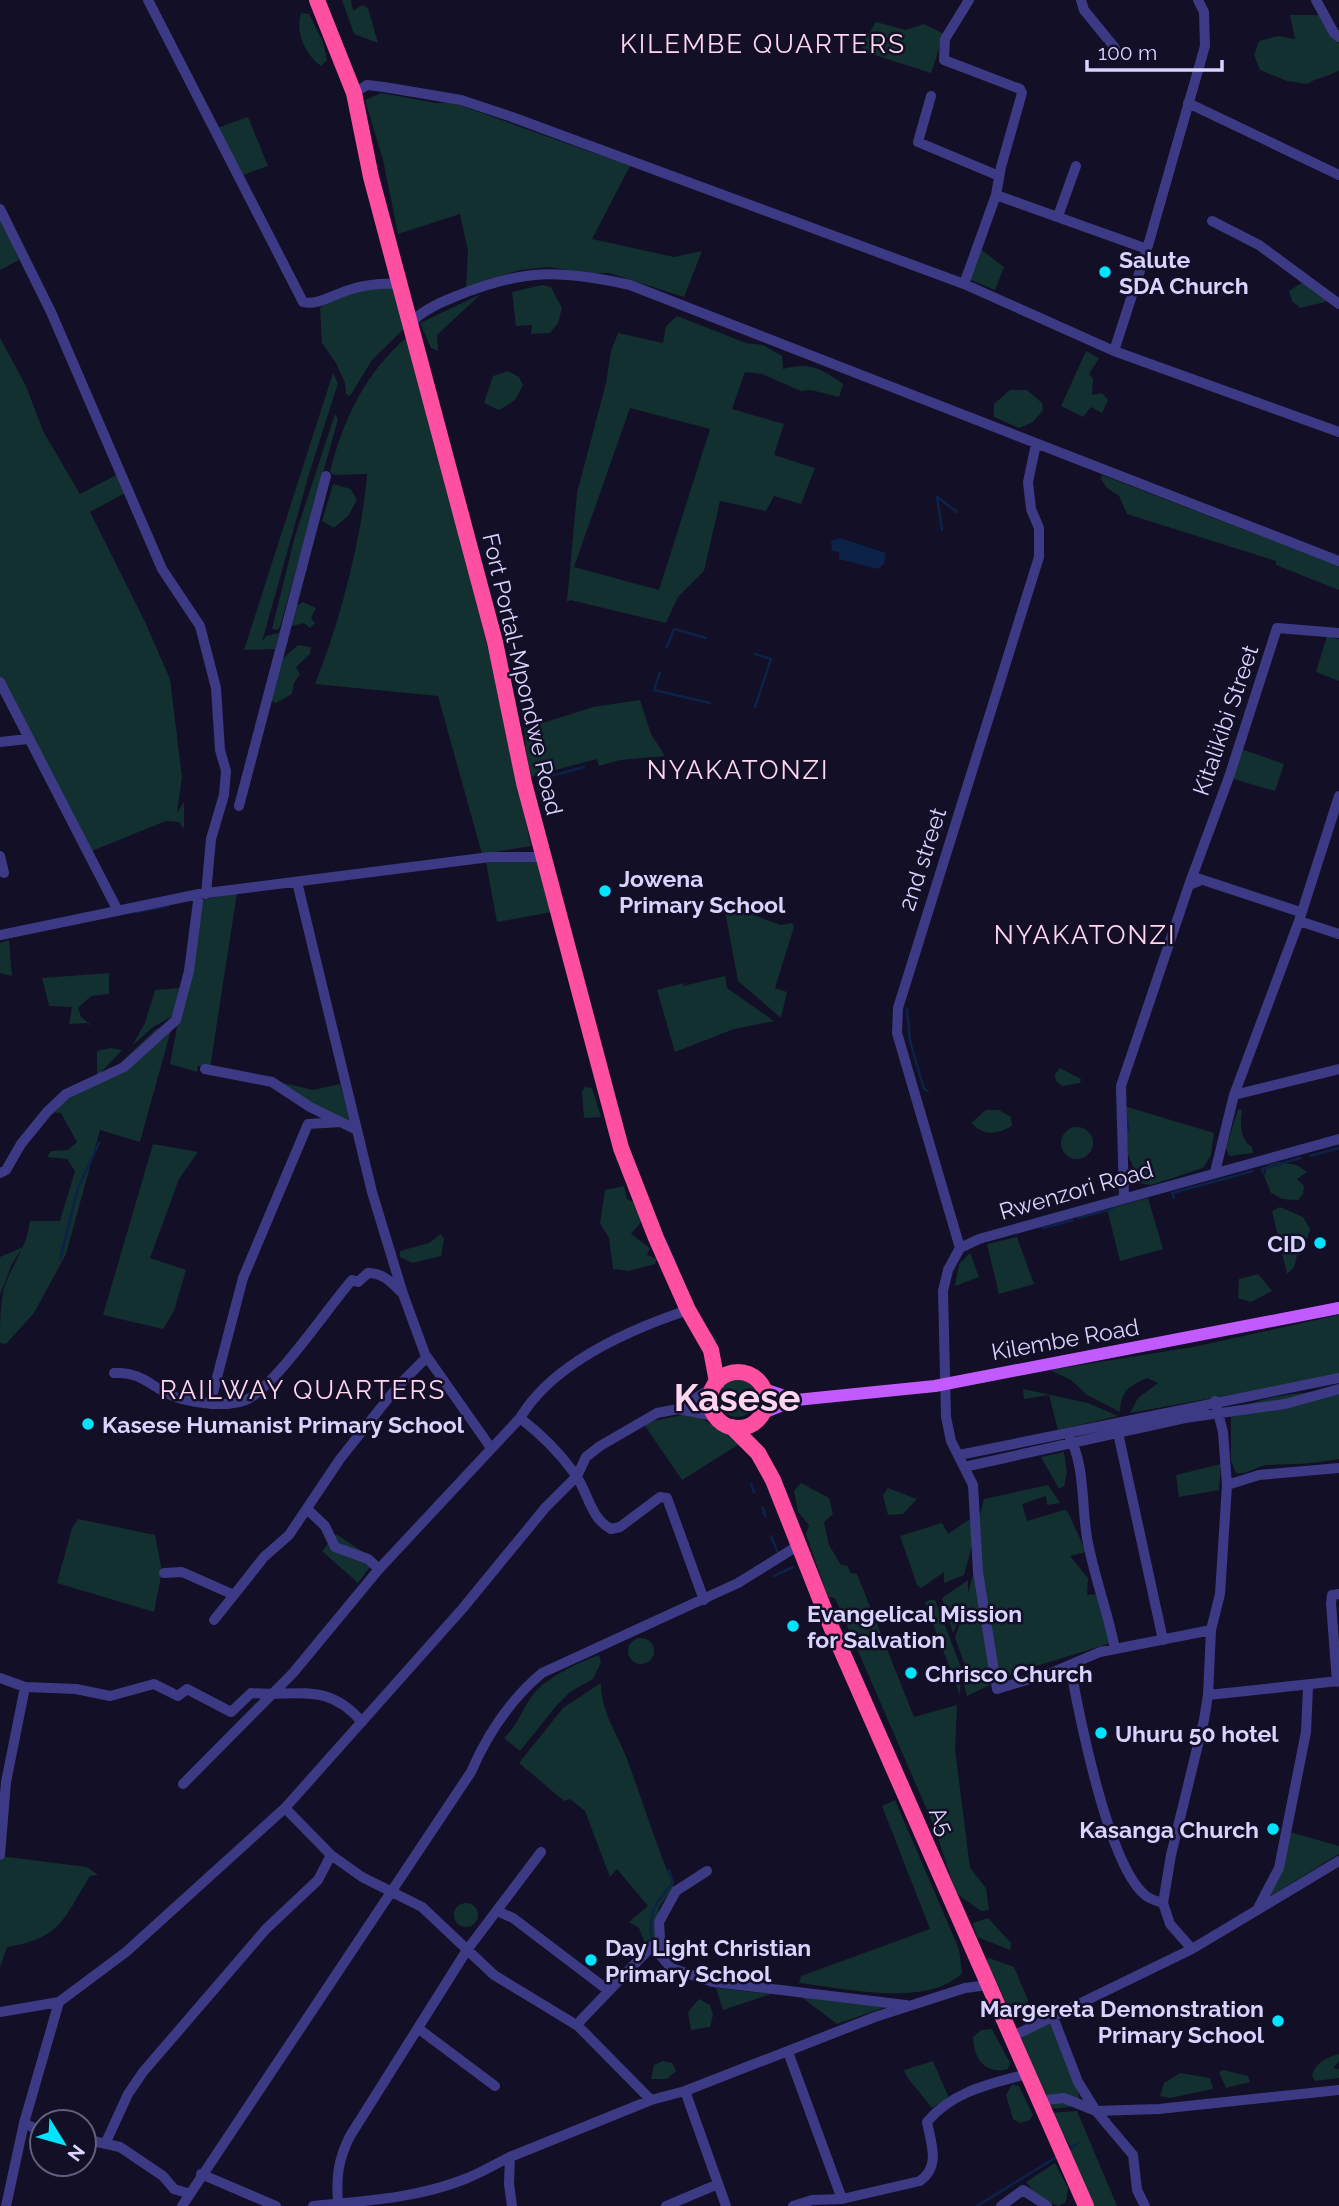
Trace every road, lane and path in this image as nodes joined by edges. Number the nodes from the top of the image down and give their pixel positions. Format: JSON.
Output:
{"nodes":[{"id":1,"x":148,"y":0,"type":"edge"},
{"id":2,"x":317,"y":0,"type":"edge"},
{"id":3,"x":969,"y":0,"type":"edge"},
{"id":4,"x":1081,"y":0,"type":"edge"},
{"id":5,"x":1198,"y":0,"type":"edge"},
{"id":6,"x":1316,"y":0,"type":"edge"},
{"id":7,"x":1339,"y":37,"type":"edge"},
{"id":8,"x":1115,"y":48,"type":"dead end"},
{"id":9,"x":354,"y":93,"type":"junction"},
{"id":10,"x":931,"y":96,"type":"dead end"},
{"id":11,"x":1188,"y":103,"type":"junction"},
{"id":12,"x":1076,"y":166,"type":"dead end"},
{"id":13,"x":1339,"y":175,"type":"edge"},
{"id":14,"x":999,"y":176,"type":"junction"},
{"id":15,"x":996,"y":195,"type":"junction"},
{"id":16,"x":0,"y":209,"type":"edge"},
{"id":17,"x":1058,"y":216,"type":"junction"},
{"id":18,"x":1212,"y":221,"type":"dead end"},
{"id":19,"x":1147,"y":248,"type":"junction"},
{"id":20,"x":398,"y":284,"type":"junction"},
{"id":21,"x":964,"y":284,"type":"junction"},
{"id":22,"x":1339,"y":304,"type":"edge"},
{"id":23,"x":409,"y":326,"type":"junction"},
{"id":24,"x":1114,"y":351,"type":"junction"},
{"id":25,"x":1339,"y":432,"type":"edge"},
{"id":26,"x":1036,"y":444,"type":"junction"},
{"id":27,"x":326,"y":475,"type":"dead end"},
{"id":28,"x":1339,"y":561,"type":"edge"},
{"id":29,"x":1339,"y":633,"type":"edge"},
{"id":30,"x":0,"y":682,"type":"edge"},
{"id":31,"x":28,"y":739,"type":"junction"},
{"id":32,"x":0,"y":742,"type":"edge"},
{"id":33,"x":247,"y":776,"type":"junction"},
{"id":34,"x":225,"y":793,"type":"junction"},
{"id":35,"x":1339,"y":796,"type":"edge"},
{"id":36,"x":239,"y":806,"type":"dead end"},
{"id":37,"x":0,"y":856,"type":"edge"},
{"id":38,"x":546,"y":858,"type":"junction"},
{"id":39,"x":4,"y":873,"type":"dead end"},
{"id":40,"x":1194,"y":880,"type":"junction"},
{"id":41,"x":297,"y":883,"type":"junction"},
{"id":42,"x":203,"y":894,"type":"junction"},
{"id":43,"x":117,"y":909,"type":"junction"},
{"id":44,"x":1300,"y":917,"type":"junction"},
{"id":45,"x":1339,"y":934,"type":"edge"},
{"id":46,"x":0,"y":935,"type":"edge"},
{"id":47,"x":205,"y":1069,"type":"dead end"},
{"id":48,"x":1339,"y":1069,"type":"edge"},
{"id":49,"x":1234,"y":1095,"type":"junction"},
{"id":50,"x":341,"y":1122,"type":"junction"},
{"id":51,"x":357,"y":1130,"type":"junction"},
{"id":52,"x":1339,"y":1139,"type":"edge"},
{"id":53,"x":0,"y":1172,"type":"edge"},
{"id":54,"x":1215,"y":1172,"type":"junction"},
{"id":55,"x":1124,"y":1198,"type":"junction"},
{"id":56,"x":960,"y":1248,"type":"junction"},
{"id":57,"x":403,"y":1294,"type":"junction"},
{"id":58,"x":1339,"y":1308,"type":"edge"},
{"id":59,"x":688,"y":1310,"type":"junction"},
{"id":60,"x":711,"y":1350,"type":"junction"},
{"id":61,"x":428,"y":1357,"type":"junction"},
{"id":62,"x":743,"y":1372,"type":"junction"},
{"id":63,"x":114,"y":1373,"type":"dead end"},
{"id":64,"x":1339,"y":1378,"type":"edge"},
{"id":65,"x":715,"y":1384,"type":"junction"},
{"id":66,"x":947,"y":1384,"type":"junction"},
{"id":67,"x":764,"y":1389,"type":"junction"},
{"id":68,"x":1339,"y":1389,"type":"edge"},
{"id":69,"x":796,"y":1400,"type":"junction"},
{"id":70,"x":1215,"y":1401,"type":"junction"},
{"id":71,"x":210,"y":1404,"type":"junction"},
{"id":72,"x":678,"y":1409,"type":"junction"},
{"id":73,"x":1218,"y":1413,"type":"junction"},
{"id":74,"x":715,"y":1416,"type":"junction"},
{"id":75,"x":760,"y":1417,"type":"junction"},
{"id":76,"x":520,"y":1418,"type":"junction"},
{"id":77,"x":732,"y":1427,"type":"junction"},
{"id":78,"x":1118,"y":1433,"type":"junction"},
{"id":79,"x":1070,"y":1438,"type":"junction"},
{"id":80,"x":491,"y":1448,"type":"junction"},
{"id":81,"x":758,"y":1453,"type":"junction"},
{"id":82,"x":959,"y":1455,"type":"junction"},
{"id":83,"x":964,"y":1467,"type":"junction"},
{"id":84,"x":1339,"y":1468,"type":"edge"},
{"id":85,"x":577,"y":1476,"type":"junction"},
{"id":86,"x":1227,"y":1485,"type":"junction"},
{"id":87,"x":308,"y":1510,"type":"junction"},
{"id":88,"x":799,"y":1545,"type":"junction"},
{"id":89,"x":379,"y":1569,"type":"junction"},
{"id":90,"x":164,"y":1573,"type":"dead end"},
{"id":91,"x":1339,"y":1594,"type":"edge"},
{"id":92,"x":234,"y":1595,"type":"junction"},
{"id":93,"x":704,"y":1600,"type":"junction"},
{"id":94,"x":214,"y":1620,"type":"dead end"},
{"id":95,"x":1211,"y":1630,"type":"junction"},
{"id":96,"x":1163,"y":1640,"type":"junction"},
{"id":97,"x":1115,"y":1649,"type":"junction"},
{"id":98,"x":1070,"y":1665,"type":"junction"},
{"id":99,"x":0,"y":1678,"type":"edge"},
{"id":100,"x":1338,"y":1682,"type":"edge"},
{"id":101,"x":25,"y":1687,"type":"junction"},
{"id":102,"x":1308,"y":1687,"type":"junction"},
{"id":103,"x":271,"y":1694,"type":"junction"},
{"id":104,"x":1208,"y":1695,"type":"junction"},
{"id":105,"x":362,"y":1722,"type":"junction"},
{"id":106,"x":183,"y":1784,"type":"dead end"},
{"id":107,"x":285,"y":1808,"type":"junction"},
{"id":108,"x":541,"y":1852,"type":"dead end"},
{"id":109,"x":0,"y":1854,"type":"edge"},
{"id":110,"x":331,"y":1855,"type":"junction"},
{"id":111,"x":1339,"y":1861,"type":"edge"},
{"id":112,"x":707,"y":1871,"type":"dead end"},
{"id":113,"x":392,"y":1892,"type":"junction"},
{"id":114,"x":1163,"y":1903,"type":"junction"},
{"id":115,"x":1257,"y":1910,"type":"junction"},
{"id":116,"x":496,"y":1911,"type":"junction"},
{"id":117,"x":652,"y":1946,"type":"dead end"},
{"id":118,"x":1192,"y":1949,"type":"junction"},
{"id":119,"x":467,"y":1950,"type":"junction"},
{"id":120,"x":988,"y":1985,"type":"junction"},
{"id":121,"x":610,"y":1991,"type":"junction"},
{"id":122,"x":59,"y":2002,"type":"junction"},
{"id":123,"x":911,"y":2006,"type":"junction"},
{"id":124,"x":0,"y":2012,"type":"edge"},
{"id":125,"x":1053,"y":2017,"type":"junction"},
{"id":126,"x":579,"y":2026,"type":"junction"},
{"id":127,"x":419,"y":2029,"type":"junction"},
{"id":128,"x":1011,"y":2037,"type":"junction"},
{"id":129,"x":788,"y":2052,"type":"junction"},
{"id":130,"x":1027,"y":2074,"type":"junction"},
{"id":131,"x":495,"y":2086,"type":"dead end"},
{"id":132,"x":1339,"y":2090,"type":"edge"},
{"id":133,"x":685,"y":2091,"type":"junction"},
{"id":134,"x":651,"y":2100,"type":"junction"},
{"id":135,"x":1038,"y":2101,"type":"junction"},
{"id":136,"x":1096,"y":2111,"type":"junction"},
{"id":137,"x":24,"y":2123,"type":"junction"},
{"id":138,"x":28,"y":2125,"type":"edge"},
{"id":139,"x":98,"y":2141,"type":"edge"},
{"id":140,"x":106,"y":2142,"type":"junction"},
{"id":141,"x":510,"y":2157,"type":"junction"},
{"id":142,"x":201,"y":2174,"type":"junction"},
{"id":143,"x":718,"y":2184,"type":"junction"},
{"id":144,"x":190,"y":2194,"type":"junction"},
{"id":145,"x":842,"y":2199,"type":"junction"},
{"id":146,"x":338,"y":2203,"type":"junction"},
{"id":147,"x":6,"y":2206,"type":"edge"},
{"id":148,"x":182,"y":2206,"type":"edge"},
{"id":149,"x":276,"y":2206,"type":"edge"},
{"id":150,"x":313,"y":2206,"type":"edge"},
{"id":151,"x":512,"y":2206,"type":"edge"},
{"id":152,"x":666,"y":2206,"type":"edge"},
{"id":153,"x":726,"y":2206,"type":"edge"},
{"id":154,"x":793,"y":2206,"type":"edge"},
{"id":155,"x":1001,"y":2206,"type":"edge"},
{"id":156,"x":1047,"y":2206,"type":"edge"},
{"id":157,"x":1086,"y":2206,"type":"edge"},
{"id":158,"x":1144,"y":2206,"type":"edge"}],
"edges":[{"from":1,"to":20,"type":"street"},
{"from":2,"to":9,"type":"highway","name":"Fort Portal-Mpondwe Road"},
{"from":3,"to":14,"type":"street"},
{"from":4,"to":8,"type":"street"},
{"from":5,"to":11,"type":"street"},
{"from":6,"to":7,"type":"street"},
{"from":9,"to":20,"type":"highway","name":"Fort Portal-Mpondwe Road"},
{"from":9,"to":21,"type":"street"},
{"from":10,"to":14,"type":"street"},
{"from":11,"to":13,"type":"street"},
{"from":11,"to":19,"type":"street"},
{"from":12,"to":17,"type":"street"},
{"from":14,"to":15,"type":"street"},
{"from":15,"to":17,"type":"street"},
{"from":15,"to":21,"type":"street"},
{"from":16,"to":34,"type":"street"},
{"from":17,"to":19,"type":"street"},
{"from":18,"to":22,"type":"street"},
{"from":19,"to":24,"type":"street"},
{"from":20,"to":23,"type":"highway","name":"Fort Portal-Mpondwe Road"},
{"from":21,"to":24,"type":"street"},
{"from":23,"to":26,"type":"street"},
{"from":23,"to":38,"type":"highway","name":"Fort Portal-Mpondwe Road"},
{"from":24,"to":25,"type":"street"},
{"from":26,"to":28,"type":"street"},
{"from":26,"to":56,"type":"street","name":"2nd street"},
{"from":27,"to":33,"type":"street"},
{"from":29,"to":40,"type":"street","name":"Kitalikibi Street"},
{"from":30,"to":31,"type":"street"},
{"from":31,"to":32,"type":"street"},
{"from":31,"to":43,"type":"street"},
{"from":33,"to":34,"type":"street"},
{"from":33,"to":36,"type":"street"},
{"from":34,"to":42,"type":"street"},
{"from":35,"to":44,"type":"street"},
{"from":37,"to":39,"type":"street"},
{"from":38,"to":41,"type":"street"},
{"from":38,"to":59,"type":"highway","name":"Fort Portal-Mpondwe Road"},
{"from":40,"to":44,"type":"street"},
{"from":40,"to":55,"type":"street","name":"Kitalikibi Street"},
{"from":41,"to":42,"type":"street"},
{"from":41,"to":51,"type":"street"},
{"from":42,"to":43,"type":"street"},
{"from":42,"to":53,"type":"street"},
{"from":43,"to":46,"type":"street"},
{"from":44,"to":45,"type":"street"},
{"from":44,"to":49,"type":"street"},
{"from":47,"to":50,"type":"street"},
{"from":48,"to":49,"type":"street"},
{"from":49,"to":54,"type":"street"},
{"from":50,"to":51,"type":"street"},
{"from":50,"to":71,"type":"street"},
{"from":51,"to":57,"type":"street"},
{"from":52,"to":54,"type":"street","name":"Rwenzori Road"},
{"from":54,"to":55,"type":"street","name":"Rwenzori Road"},
{"from":55,"to":56,"type":"street","name":"Rwenzori Road"},
{"from":56,"to":66,"type":"street"},
{"from":57,"to":61,"type":"street"},
{"from":57,"to":71,"type":"street"},
{"from":58,"to":66,"type":"main road","name":"Kilembe Road"},
{"from":59,"to":60,"type":"highway","name":"Fort Portal-Mpondwe Road"},
{"from":59,"to":76,"type":"street"},
{"from":60,"to":62,"type":"highway","name":"Fort Portal-Mpondwe Road"},
{"from":60,"to":65,"type":"highway","name":"Fort Portal-Mpondwe Road"},
{"from":61,"to":80,"type":"street"},
{"from":61,"to":87,"type":"street"},
{"from":62,"to":65,"type":"highway"},
{"from":62,"to":67,"type":"highway","name":"Kilembe Road"},
{"from":63,"to":71,"type":"street"},
{"from":64,"to":70,"type":"street"},
{"from":65,"to":72,"type":"street"},
{"from":65,"to":74,"type":"highway"},
{"from":66,"to":69,"type":"main road","name":"Kilembe Road"},
{"from":66,"to":82,"type":"street"},
{"from":67,"to":69,"type":"main road","name":"Kilembe Road"},
{"from":67,"to":75,"type":"highway","number":"A5"},
{"from":68,"to":73,"type":"street"},
{"from":69,"to":75,"type":"main road","name":"Kilembe Road"},
{"from":70,"to":73,"type":"street"},
{"from":70,"to":79,"type":"street"},
{"from":72,"to":74,"type":"street"},
{"from":72,"to":85,"type":"street"},
{"from":73,"to":78,"type":"street"},
{"from":73,"to":86,"type":"street"},
{"from":74,"to":77,"type":"highway","number":"A5"},
{"from":75,"to":77,"type":"highway","name":"Kilembe Road"},
{"from":75,"to":81,"type":"highway","name":"A5","number":"A5"},
{"from":76,"to":80,"type":"street"},
{"from":76,"to":85,"type":"street"},
{"from":77,"to":81,"type":"highway","name":"A5","number":"A5"},
{"from":78,"to":79,"type":"street"},
{"from":78,"to":96,"type":"street"},
{"from":79,"to":82,"type":"street"},
{"from":79,"to":83,"type":"street"},
{"from":79,"to":97,"type":"street"},
{"from":80,"to":89,"type":"street"},
{"from":81,"to":88,"type":"highway","name":"A5","number":"A5"},
{"from":82,"to":83,"type":"street"},
{"from":83,"to":98,"type":"street"},
{"from":84,"to":86,"type":"street"},
{"from":85,"to":93,"type":"street"},
{"from":85,"to":105,"type":"street"},
{"from":86,"to":95,"type":"street"},
{"from":87,"to":89,"type":"street"},
{"from":87,"to":92,"type":"street"},
{"from":88,"to":93,"type":"street"},
{"from":88,"to":120,"type":"highway","name":"A5","number":"A5"},
{"from":89,"to":103,"type":"street"},
{"from":90,"to":92,"type":"street"},
{"from":91,"to":100,"type":"street"},
{"from":92,"to":94,"type":"street"},
{"from":93,"to":113,"type":"street"},
{"from":95,"to":96,"type":"street"},
{"from":95,"to":104,"type":"street"},
{"from":96,"to":97,"type":"street"},
{"from":97,"to":98,"type":"street"},
{"from":98,"to":114,"type":"street"},
{"from":99,"to":101,"type":"street"},
{"from":100,"to":102,"type":"street"},
{"from":101,"to":103,"type":"street"},
{"from":101,"to":109,"type":"street"},
{"from":102,"to":104,"type":"street"},
{"from":102,"to":115,"type":"street"},
{"from":103,"to":105,"type":"street"},
{"from":103,"to":106,"type":"street"},
{"from":104,"to":114,"type":"street"},
{"from":105,"to":107,"type":"street"},
{"from":107,"to":110,"type":"street"},
{"from":107,"to":122,"type":"street"},
{"from":108,"to":116,"type":"street"},
{"from":110,"to":113,"type":"street"},
{"from":110,"to":140,"type":"street"},
{"from":111,"to":115,"type":"street"},
{"from":112,"to":123,"type":"street"},
{"from":113,"to":119,"type":"street"},
{"from":113,"to":142,"type":"street"},
{"from":114,"to":118,"type":"street"},
{"from":115,"to":118,"type":"street"},
{"from":116,"to":119,"type":"street"},
{"from":116,"to":121,"type":"street"},
{"from":117,"to":121,"type":"street"},
{"from":118,"to":125,"type":"street"},
{"from":119,"to":126,"type":"street"},
{"from":119,"to":127,"type":"street"},
{"from":120,"to":123,"type":"street"},
{"from":120,"to":128,"type":"highway","name":"A5","number":"A5"},
{"from":121,"to":126,"type":"street"},
{"from":122,"to":124,"type":"street"},
{"from":122,"to":137,"type":"street"},
{"from":123,"to":129,"type":"street"},
{"from":125,"to":128,"type":"street"},
{"from":125,"to":136,"type":"street"},
{"from":126,"to":134,"type":"street"},
{"from":127,"to":131,"type":"street"},
{"from":127,"to":146,"type":"street"},
{"from":128,"to":130,"type":"highway","name":"A5","number":"A5"},
{"from":129,"to":133,"type":"street"},
{"from":129,"to":145,"type":"street"},
{"from":130,"to":135,"type":"highway","name":"A5","number":"A5"},
{"from":130,"to":145,"type":"street"},
{"from":132,"to":136,"type":"street"},
{"from":133,"to":134,"type":"street"},
{"from":133,"to":143,"type":"street"},
{"from":134,"to":141,"type":"street"},
{"from":135,"to":136,"type":"street"},
{"from":135,"to":157,"type":"highway","name":"A5","number":"A5"},
{"from":136,"to":158,"type":"street"},
{"from":137,"to":138,"type":"street"},
{"from":137,"to":147,"type":"street"},
{"from":139,"to":140,"type":"street"},
{"from":140,"to":144,"type":"street"},
{"from":141,"to":146,"type":"street"},
{"from":141,"to":151,"type":"street"},
{"from":142,"to":144,"type":"street"},
{"from":142,"to":149,"type":"street"},
{"from":143,"to":152,"type":"street"},
{"from":143,"to":153,"type":"street"},
{"from":144,"to":148,"type":"street"},
{"from":145,"to":154,"type":"street"},
{"from":146,"to":150,"type":"street"},
{"from":155,"to":156,"type":"street"}]}
